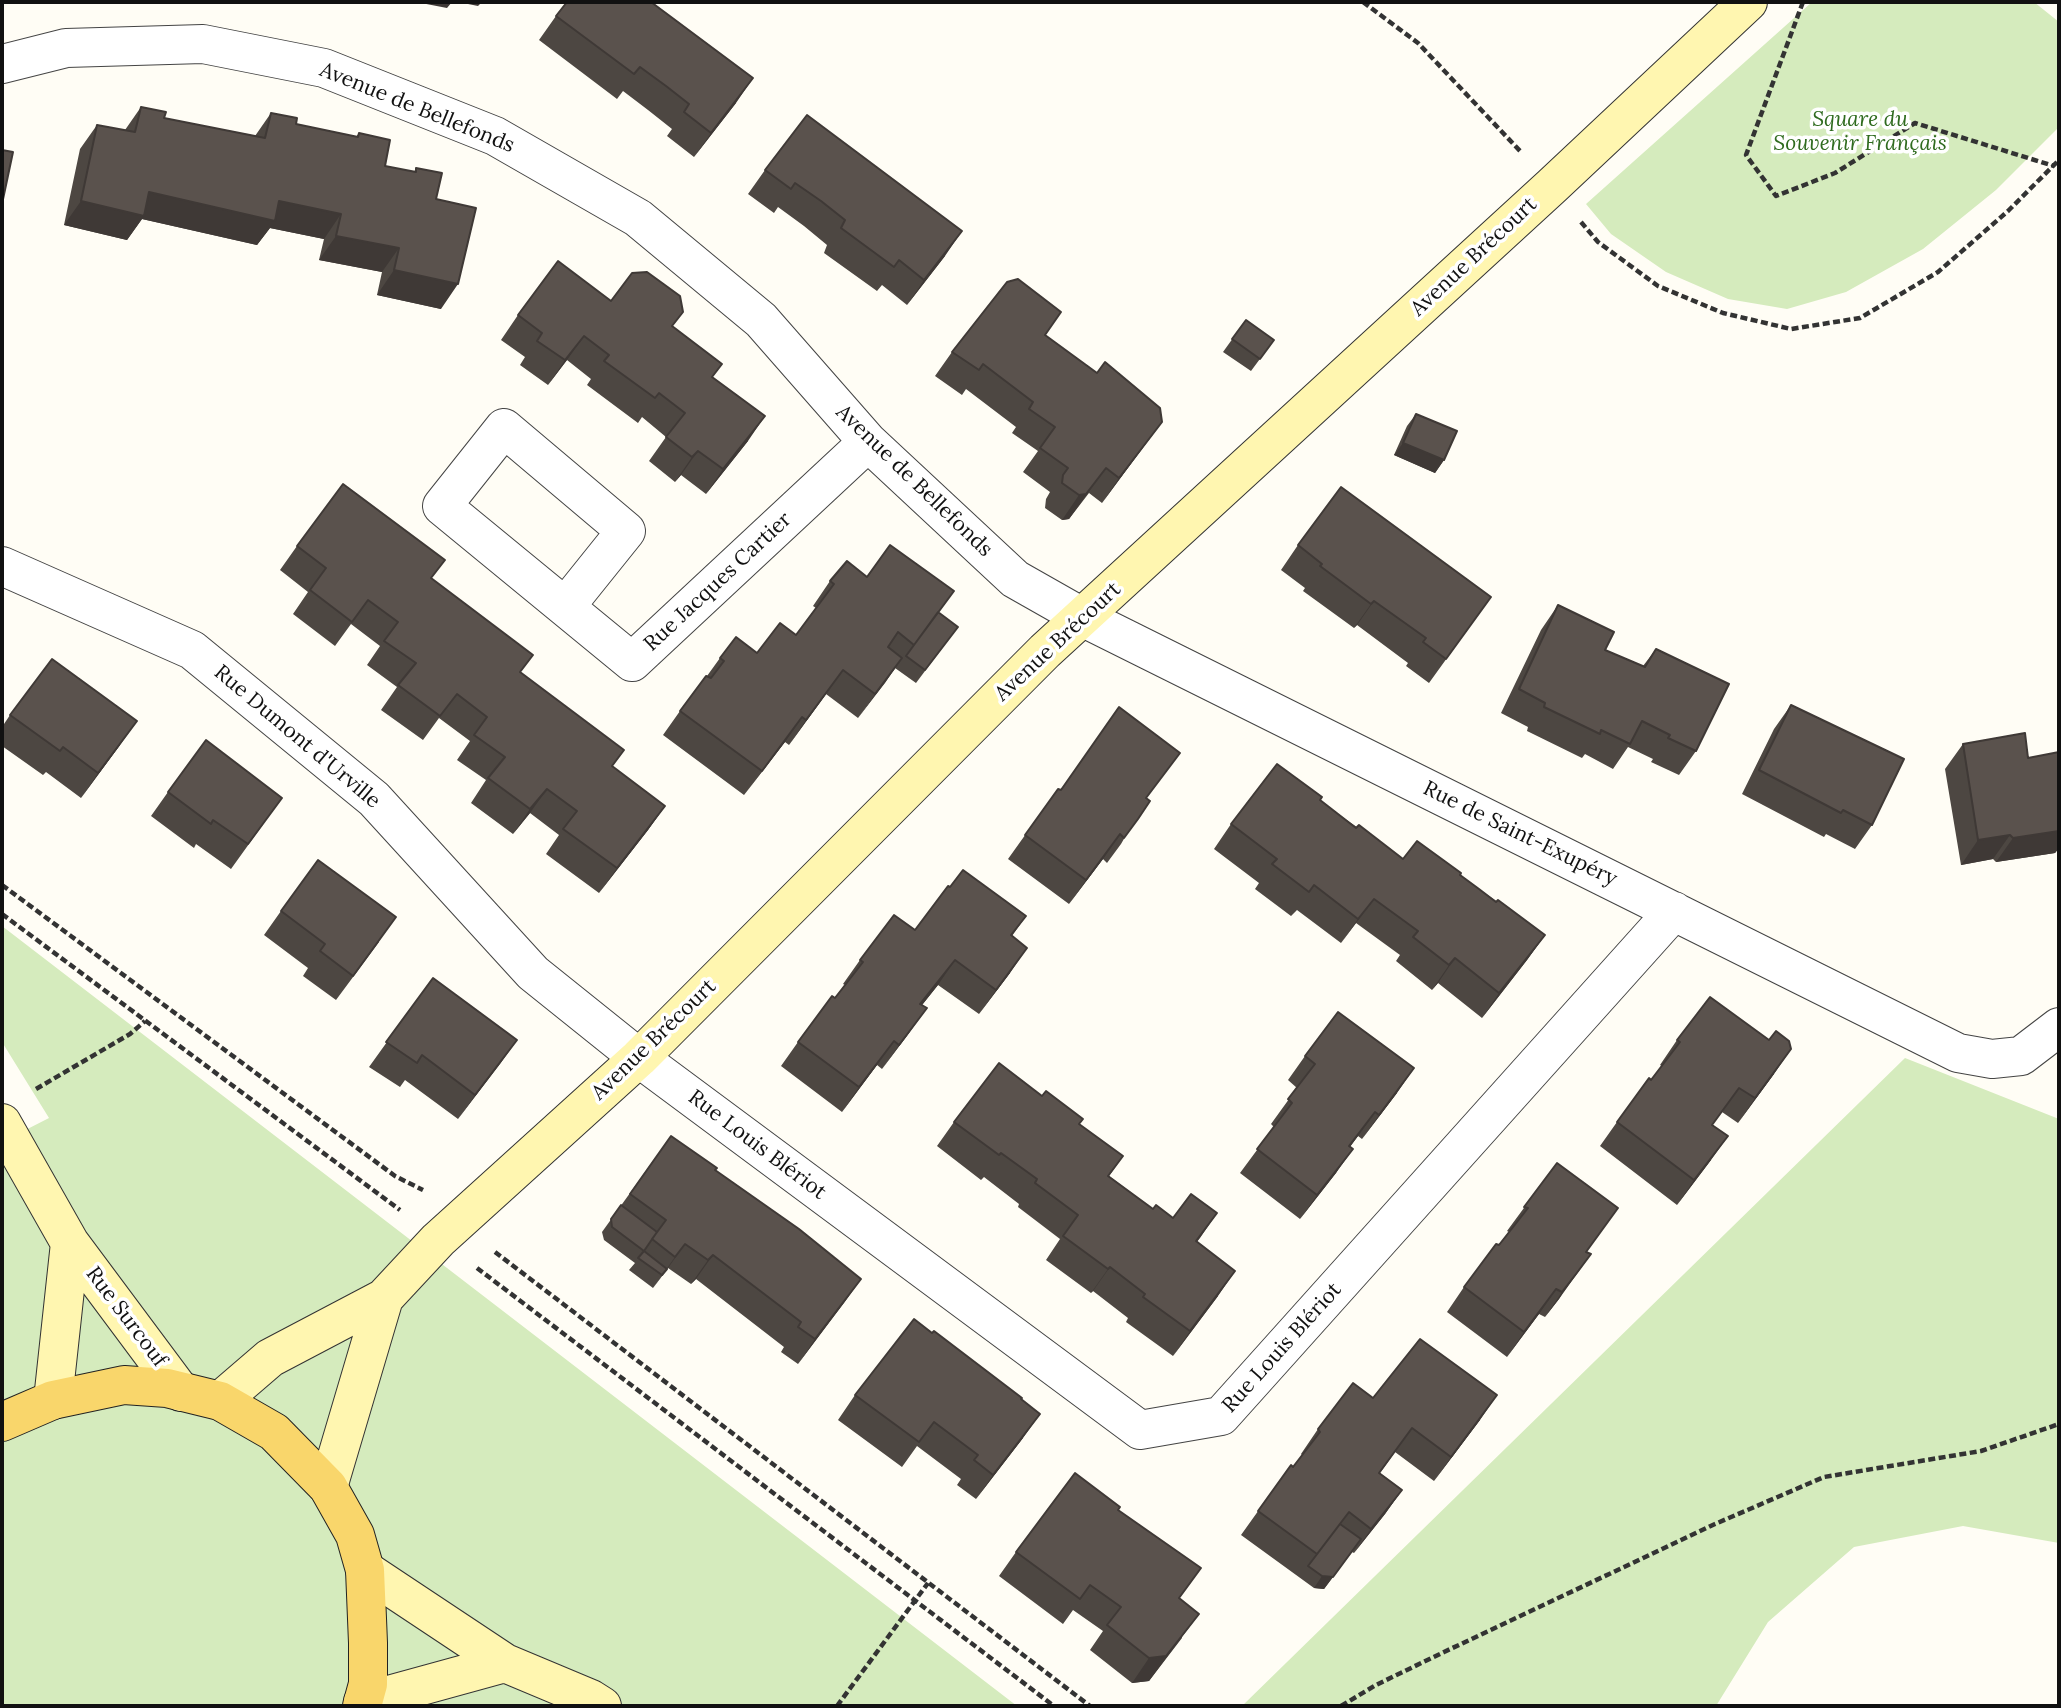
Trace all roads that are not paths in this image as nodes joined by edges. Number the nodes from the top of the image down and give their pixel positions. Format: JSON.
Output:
{"nodes":[{"id":1,"x":1748,"y":2,"type":"edge"},
{"id":2,"x":2,"y":64,"type":"edge"},
{"id":3,"x":868,"y":442,"type":"junction"},
{"id":4,"x":2,"y":566,"type":"edge"},
{"id":5,"x":565,"y":607,"type":"junction"},
{"id":6,"x":1082,"y":617,"type":"junction"},
{"id":7,"x":1674,"y":911,"type":"junction"},
{"id":8,"x":2059,"y":1027,"type":"edge"},
{"id":9,"x":639,"y":1058,"type":"junction"},
{"id":10,"x":13,"y":1110,"type":"edge"},
{"id":11,"x":70,"y":1243,"type":"junction"},
{"id":12,"x":384,"y":1298,"type":"junction"},
{"id":13,"x":181,"y":1392,"type":"junction"},
{"id":14,"x":53,"y":1400,"type":"junction"},
{"id":15,"x":220,"y":1401,"type":"junction"},
{"id":16,"x":2,"y":1422,"type":"edge"},
{"id":17,"x":328,"y":1487,"type":"junction"},
{"id":18,"x":365,"y":1570,"type":"junction"},
{"id":19,"x":505,"y":1663,"type":"junction"},
{"id":20,"x":362,"y":1704,"type":"edge"},
{"id":21,"x":603,"y":1706,"type":"edge"}],
"edges":[{"from":1,"to":6,"type":"main road","name":"Avenue Brécourt"},
{"from":2,"to":3,"type":"street","name":"Avenue de Bellefonds"},
{"from":3,"to":5,"type":"street","name":"Rue Jacques Cartier"},
{"from":3,"to":6,"type":"street","name":"Avenue de Bellefonds"},
{"from":4,"to":9,"type":"street","name":"Rue Dumont d'Urville"},
{"from":5,"to":5,"type":"street","name":"Rue Jacques Cartier"},
{"from":6,"to":7,"type":"street","name":"Rue de Saint-Exupéry"},
{"from":6,"to":9,"type":"main road","name":"Avenue Brécourt"},
{"from":7,"to":8,"type":"street","name":"Rue de Saint-Exupéry"},
{"from":7,"to":9,"type":"street","name":"Rue Louis Blériot"},
{"from":9,"to":12,"type":"main road","name":"Avenue Brécourt"},
{"from":10,"to":11,"type":"main road","name":"Rue Surcouf"},
{"from":11,"to":13,"type":"main road","name":"Rue Surcouf"},
{"from":11,"to":14,"type":"main road","name":"Rue Surcouf"},
{"from":12,"to":15,"type":"main road","name":"Avenue Brécourt"},
{"from":12,"to":17,"type":"main road","name":"Avenue Brécourt"},
{"from":13,"to":14,"type":"main road"},
{"from":13,"to":15,"type":"main road"},
{"from":14,"to":16,"type":"main road"},
{"from":15,"to":17,"type":"main road"},
{"from":17,"to":18,"type":"main road"},
{"from":18,"to":19,"type":"main road"},
{"from":18,"to":20,"type":"main road"},
{"from":19,"to":20,"type":"main road"},
{"from":19,"to":21,"type":"main road"}]}
